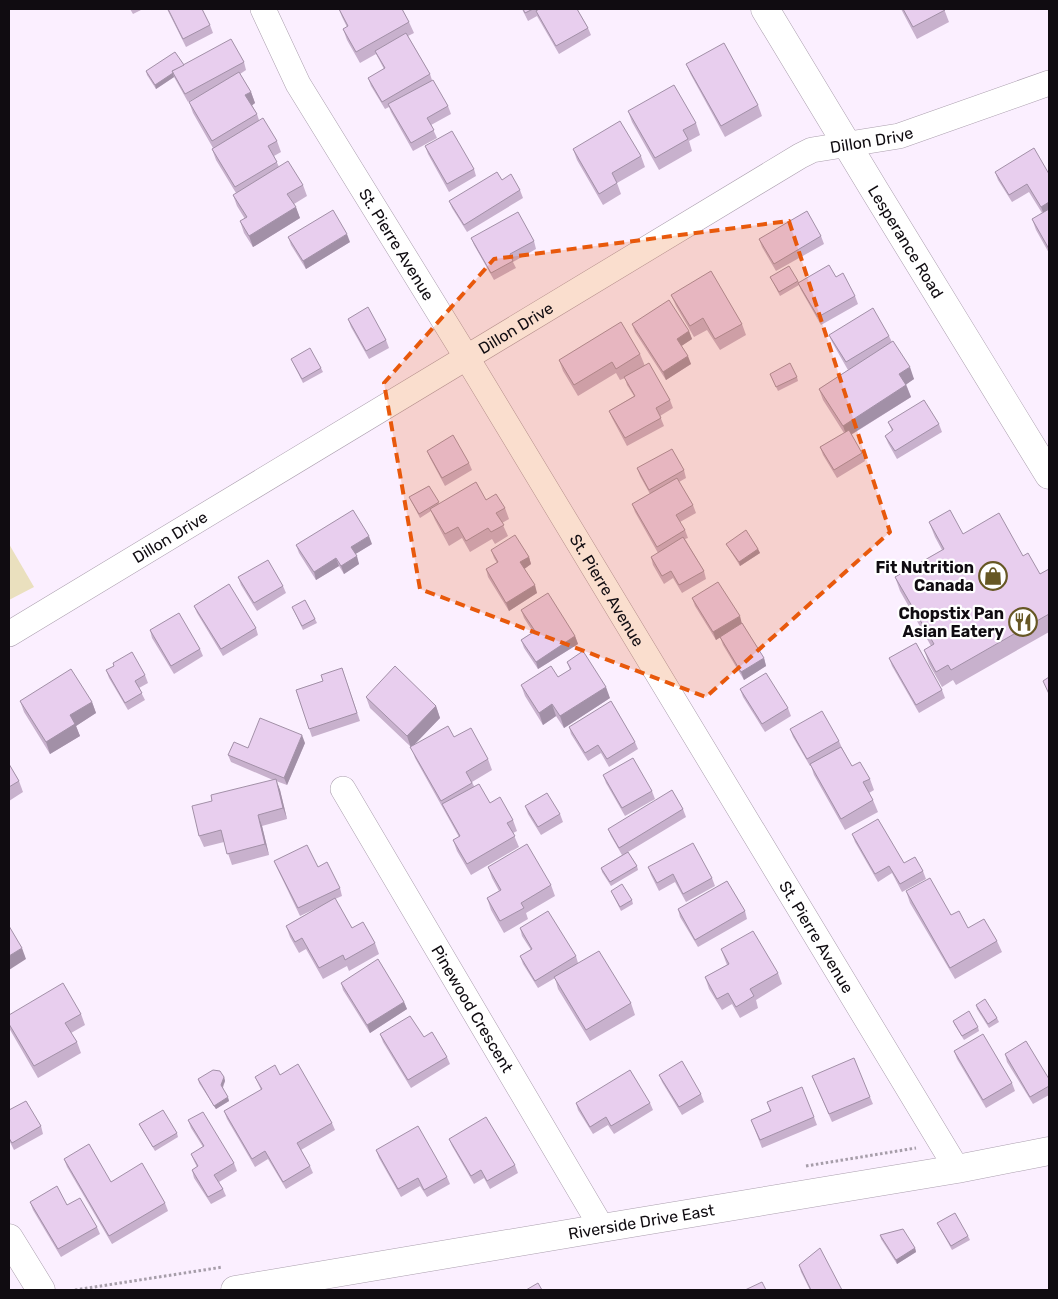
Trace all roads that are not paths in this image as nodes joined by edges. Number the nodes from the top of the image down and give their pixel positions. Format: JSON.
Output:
{"nodes":[{"id":1,"x":263,"y":9,"type":"edge"},
{"id":2,"x":766,"y":9,"type":"edge"},
{"id":3,"x":1049,"y":83,"type":"edge"},
{"id":4,"x":847,"y":145,"type":"junction"},
{"id":5,"x":467,"y":358,"type":"junction"},
{"id":6,"x":1049,"y":475,"type":"edge"},
{"id":7,"x":9,"y":634,"type":"edge"},
{"id":8,"x":344,"y":788,"type":"dead end"},
{"id":9,"x":1049,"y":1151,"type":"edge"},
{"id":10,"x":957,"y":1170,"type":"junction"},
{"id":11,"x":602,"y":1228,"type":"junction"},
{"id":12,"x":9,"y":1238,"type":"edge"},
{"id":13,"x":41,"y":1290,"type":"edge"},
{"id":14,"x":235,"y":1290,"type":"edge"}],
"edges":[{"from":1,"to":5,"type":"street","name":"St. Pierre Avenue"},
{"from":2,"to":4,"type":"main road","name":"Lesperance Road"},
{"from":3,"to":4,"type":"street","name":"Dillon Drive"},
{"from":4,"to":5,"type":"street","name":"Dillon Drive"},
{"from":4,"to":6,"type":"main road","name":"Lesperance Road"},
{"from":5,"to":7,"type":"street","name":"Dillon Drive"},
{"from":5,"to":10,"type":"street","name":"St. Pierre Avenue"},
{"from":8,"to":11,"type":"street","name":"Pinewood Crescent"},
{"from":9,"to":10,"type":"main road","name":"Riverside Drive East"},
{"from":10,"to":11,"type":"main road","name":"Riverside Drive East"},
{"from":11,"to":14,"type":"main road","name":"Riverside Drive East"},
{"from":12,"to":13,"type":"main road"}]}
